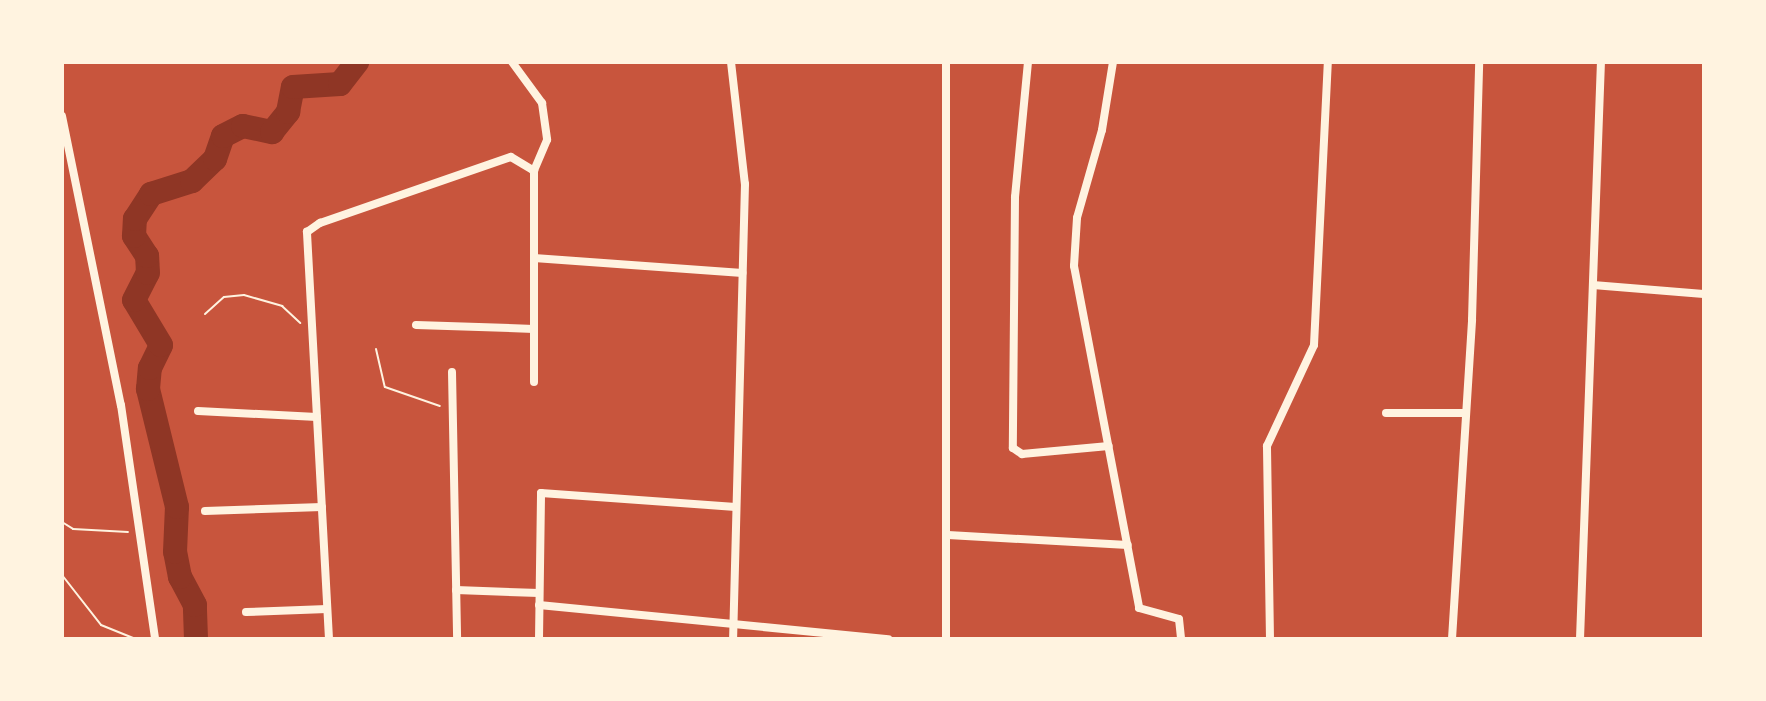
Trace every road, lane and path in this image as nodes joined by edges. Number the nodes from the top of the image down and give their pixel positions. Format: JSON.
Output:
{"nodes":[{"id":1,"x":512,"y":62,"type":"edge"},
{"id":2,"x":731,"y":62,"type":"edge"},
{"id":3,"x":946,"y":62,"type":"edge"},
{"id":4,"x":1028,"y":62,"type":"edge"},
{"id":5,"x":1113,"y":62,"type":"edge"},
{"id":6,"x":1328,"y":62,"type":"edge"},
{"id":7,"x":1479,"y":62,"type":"edge"},
{"id":8,"x":1601,"y":62,"type":"edge"},
{"id":9,"x":62,"y":116,"type":"edge"},
{"id":10,"x":534,"y":171,"type":"junction"},
{"id":11,"x":534,"y":258,"type":"junction"},
{"id":12,"x":742,"y":273,"type":"junction"},
{"id":13,"x":1593,"y":285,"type":"junction"},
{"id":14,"x":1704,"y":294,"type":"edge"},
{"id":15,"x":205,"y":314,"type":"dead end"},
{"id":16,"x":416,"y":325,"type":"dead end"},
{"id":17,"x":534,"y":329,"type":"junction"},
{"id":18,"x":312,"y":335,"type":"junction"},
{"id":19,"x":376,"y":349,"type":"dead end"},
{"id":20,"x":452,"y":372,"type":"dead end"},
{"id":21,"x":534,"y":382,"type":"dead end"},
{"id":22,"x":198,"y":411,"type":"dead end"},
{"id":23,"x":1386,"y":413,"type":"dead end"},
{"id":24,"x":1466,"y":413,"type":"junction"},
{"id":25,"x":317,"y":417,"type":"junction"},
{"id":26,"x":453,"y":418,"type":"junction"},
{"id":27,"x":1109,"y":446,"type":"junction"},
{"id":28,"x":322,"y":507,"type":"junction"},
{"id":29,"x":735,"y":507,"type":"junction"},
{"id":30,"x":205,"y":511,"type":"dead end"},
{"id":31,"x":62,"y":522,"type":"edge"},
{"id":32,"x":141,"y":532,"type":"junction"},
{"id":33,"x":948,"y":535,"type":"junction"},
{"id":34,"x":1128,"y":545,"type":"junction"},
{"id":35,"x":62,"y":575,"type":"edge"},
{"id":36,"x":456,"y":590,"type":"junction"},
{"id":37,"x":539,"y":593,"type":"junction"},
{"id":38,"x":539,"y":605,"type":"junction"},
{"id":39,"x":327,"y":609,"type":"junction"},
{"id":40,"x":246,"y":612,"type":"dead end"},
{"id":41,"x":733,"y":624,"type":"junction"},
{"id":42,"x":136,"y":639,"type":"edge"},
{"id":43,"x":155,"y":639,"type":"edge"},
{"id":44,"x":329,"y":639,"type":"edge"},
{"id":45,"x":457,"y":639,"type":"edge"},
{"id":46,"x":539,"y":639,"type":"edge"},
{"id":47,"x":733,"y":639,"type":"edge"},
{"id":48,"x":888,"y":639,"type":"edge"},
{"id":49,"x":946,"y":639,"type":"edge"},
{"id":50,"x":1181,"y":639,"type":"edge"},
{"id":51,"x":1270,"y":639,"type":"edge"},
{"id":52,"x":1452,"y":639,"type":"edge"},
{"id":53,"x":1580,"y":639,"type":"edge"}],
"edges":[{"from":1,"to":10,"type":"street"},
{"from":2,"to":12,"type":"street"},
{"from":3,"to":33,"type":"street"},
{"from":4,"to":27,"type":"street"},
{"from":5,"to":27,"type":"street"},
{"from":6,"to":51,"type":"street"},
{"from":7,"to":24,"type":"street"},
{"from":8,"to":13,"type":"street"},
{"from":9,"to":32,"type":"street"},
{"from":10,"to":11,"type":"street"},
{"from":10,"to":18,"type":"street"},
{"from":11,"to":12,"type":"street"},
{"from":11,"to":17,"type":"street"},
{"from":12,"to":29,"type":"street"},
{"from":13,"to":14,"type":"street"},
{"from":13,"to":53,"type":"street"},
{"from":15,"to":18,"type":"path"},
{"from":16,"to":17,"type":"street"},
{"from":17,"to":21,"type":"street"},
{"from":18,"to":25,"type":"street"},
{"from":19,"to":26,"type":"path"},
{"from":20,"to":26,"type":"street"},
{"from":22,"to":25,"type":"street"},
{"from":23,"to":24,"type":"street"},
{"from":24,"to":52,"type":"street"},
{"from":25,"to":28,"type":"street"},
{"from":26,"to":36,"type":"street"},
{"from":27,"to":34,"type":"street"},
{"from":28,"to":30,"type":"street"},
{"from":28,"to":39,"type":"street"},
{"from":29,"to":37,"type":"street"},
{"from":29,"to":41,"type":"street"},
{"from":31,"to":32,"type":"path"},
{"from":32,"to":43,"type":"street"},
{"from":33,"to":34,"type":"street"},
{"from":33,"to":49,"type":"street"},
{"from":34,"to":50,"type":"street"},
{"from":35,"to":42,"type":"path"},
{"from":36,"to":37,"type":"street"},
{"from":36,"to":45,"type":"street"},
{"from":37,"to":38,"type":"street"},
{"from":38,"to":41,"type":"street"},
{"from":38,"to":46,"type":"street"},
{"from":39,"to":40,"type":"street"},
{"from":39,"to":44,"type":"street"},
{"from":41,"to":47,"type":"street"},
{"from":41,"to":48,"type":"street"}]}
